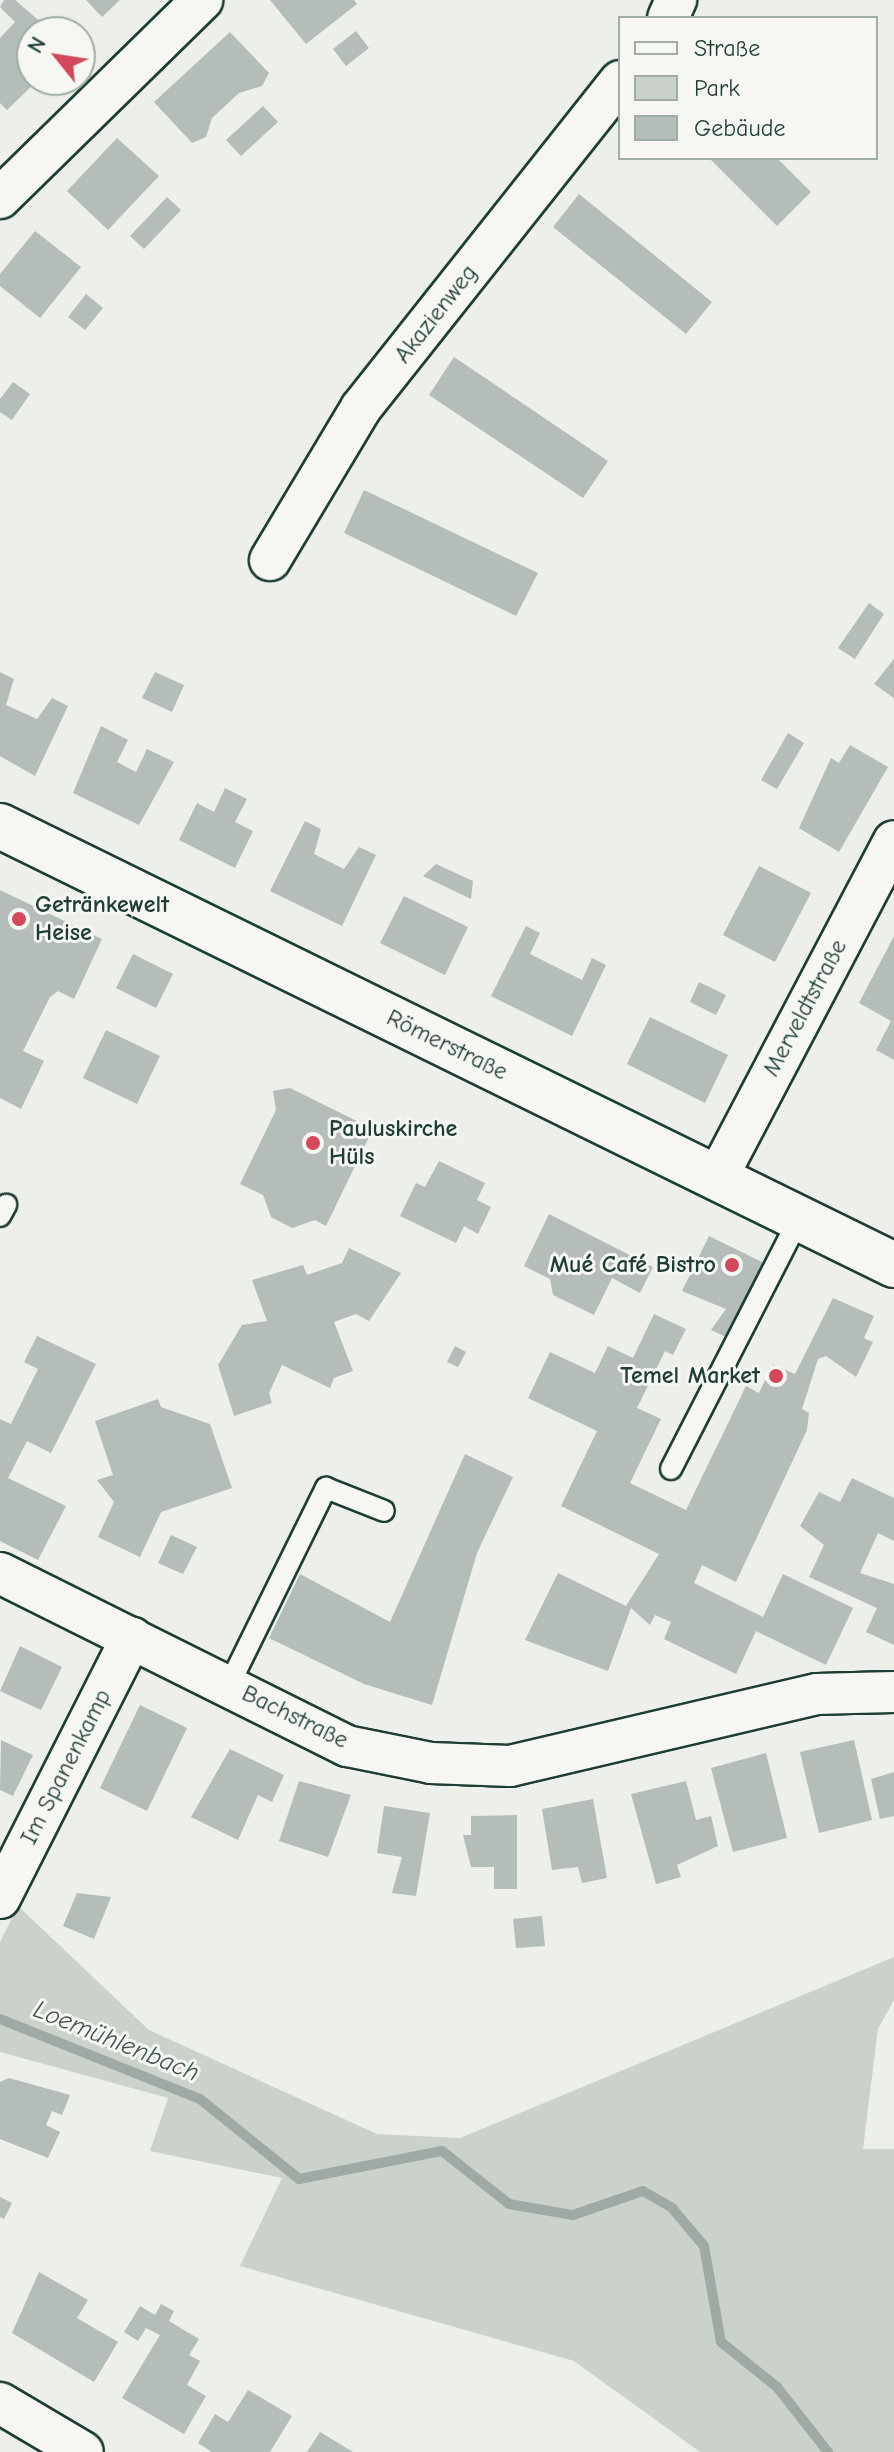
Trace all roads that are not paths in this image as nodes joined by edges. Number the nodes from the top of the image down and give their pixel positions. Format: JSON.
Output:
{"nodes":[{"id":1,"x":202,"y":0,"type":"edge"},
{"id":2,"x":618,"y":84,"type":"edge"},
{"id":3,"x":0,"y":198,"type":"edge"},
{"id":4,"x":270,"y":560,"type":"dead end"},
{"id":5,"x":0,"y":826,"type":"edge"},
{"id":6,"x":894,"y":841,"type":"edge"},
{"id":7,"x":718,"y":1176,"type":"junction"},
{"id":8,"x":800,"y":1217,"type":"junction"},
{"id":9,"x":894,"y":1265,"type":"edge"},
{"id":10,"x":671,"y":1469,"type":"dead end"},
{"id":11,"x":384,"y":1511,"type":"dead end"},
{"id":12,"x":0,"y":1573,"type":"edge"},
{"id":13,"x":132,"y":1637,"type":"junction"},
{"id":14,"x":229,"y":1685,"type":"junction"},
{"id":15,"x":894,"y":1692,"type":"edge"},
{"id":16,"x":0,"y":1898,"type":"edge"},
{"id":17,"x":0,"y":2403,"type":"edge"},
{"id":18,"x":83,"y":2452,"type":"edge"}],
"edges":[{"from":1,"to":3,"type":"street"},
{"from":2,"to":4,"type":"street","name":"Akazienweg"},
{"from":5,"to":7,"type":"main road","name":"Römerstraße"},
{"from":6,"to":7,"type":"street","name":"Merveldtstraße"},
{"from":7,"to":8,"type":"main road","name":"Römerstraße"},
{"from":8,"to":9,"type":"main road","name":"Römerstraße"},
{"from":8,"to":10,"type":"lane"},
{"from":11,"to":14,"type":"lane"},
{"from":12,"to":13,"type":"street","name":"Bachstraße"},
{"from":13,"to":14,"type":"street","name":"Bachstraße"},
{"from":13,"to":16,"type":"street","name":"Im Spanenkamp"},
{"from":14,"to":15,"type":"street","name":"Bachstraße"},
{"from":17,"to":18,"type":"street"}]}
